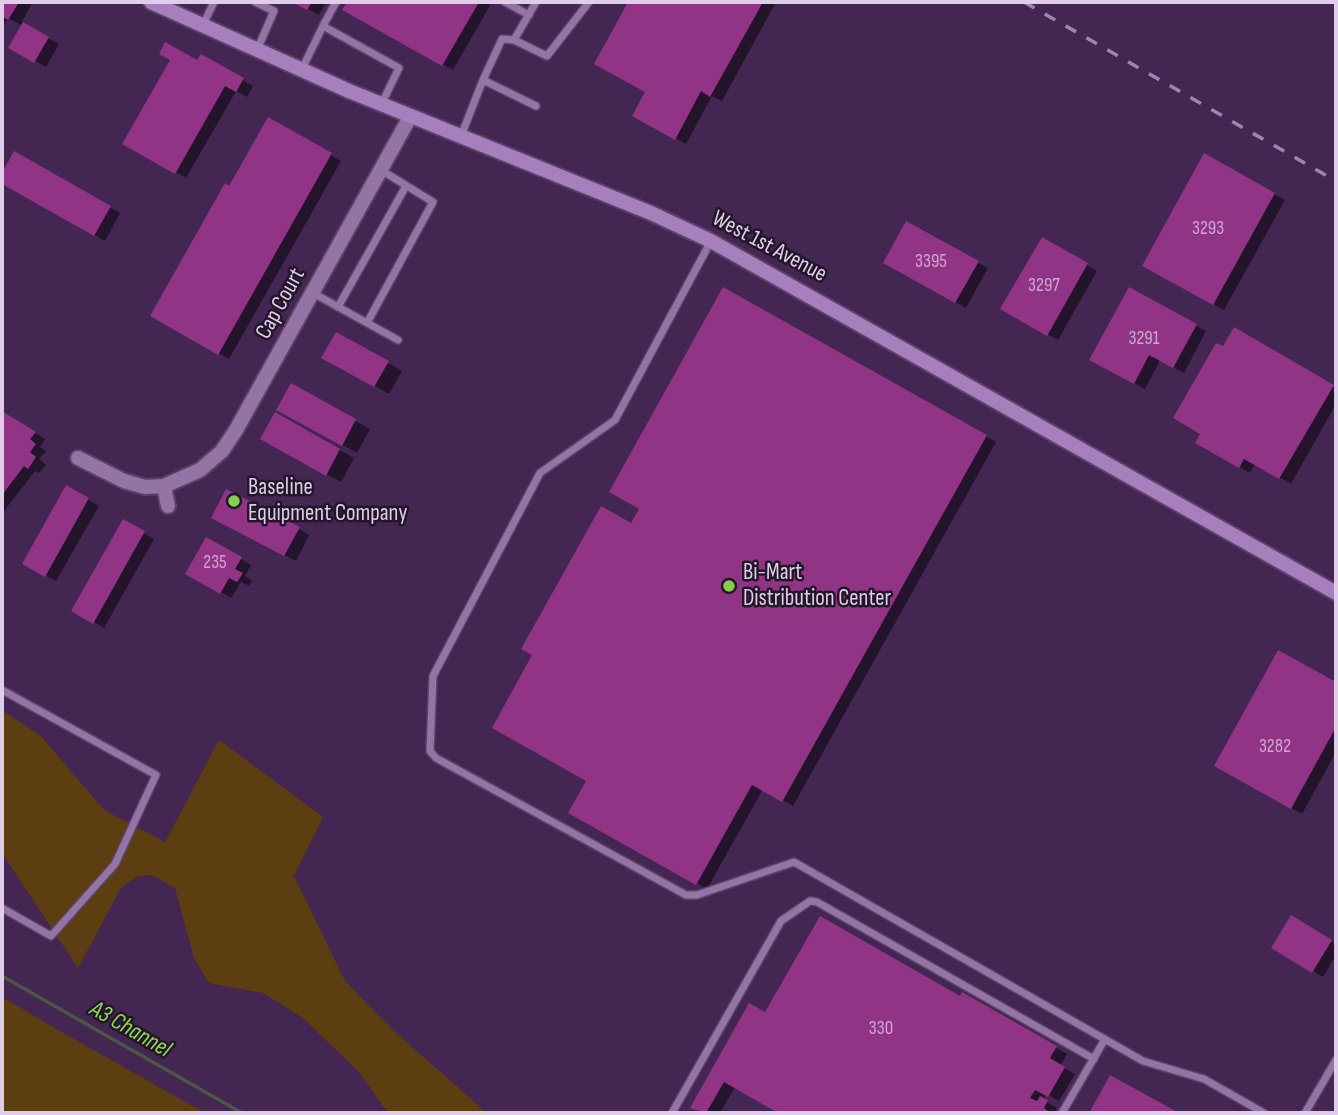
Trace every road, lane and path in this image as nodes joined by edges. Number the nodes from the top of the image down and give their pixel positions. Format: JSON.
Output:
{"nodes":[{"id":1,"x":214,"y":2,"type":"edge"},
{"id":2,"x":255,"y":2,"type":"edge"},
{"id":3,"x":336,"y":2,"type":"edge"},
{"id":4,"x":505,"y":2,"type":"edge"},
{"id":5,"x":536,"y":2,"type":"edge"},
{"id":6,"x":589,"y":2,"type":"edge"},
{"id":7,"x":157,"y":3,"type":"edge"},
{"id":8,"x":528,"y":15,"type":"junction"},
{"id":9,"x":202,"y":25,"type":"junction"},
{"id":10,"x":323,"y":26,"type":"junction"},
{"id":11,"x":514,"y":40,"type":"junction"},
{"id":12,"x":257,"y":50,"type":"junction"},
{"id":13,"x":302,"y":69,"type":"junction"},
{"id":14,"x":483,"y":79,"type":"junction"},
{"id":15,"x":381,"y":105,"type":"junction"},
{"id":16,"x":536,"y":106,"type":"dead end"},
{"id":17,"x":410,"y":117,"type":"junction"},
{"id":18,"x":461,"y":137,"type":"junction"},
{"id":19,"x":381,"y":170,"type":"junction"},
{"id":20,"x":406,"y":186,"type":"junction"},
{"id":21,"x":711,"y":241,"type":"junction"},
{"id":22,"x":313,"y":293,"type":"junction"},
{"id":23,"x":338,"y":307,"type":"junction"},
{"id":24,"x":367,"y":323,"type":"junction"},
{"id":25,"x":398,"y":340,"type":"dead end"},
{"id":26,"x":78,"y":458,"type":"dead end"},
{"id":27,"x":164,"y":486,"type":"junction"},
{"id":28,"x":168,"y":506,"type":"dead end"},
{"id":29,"x":1336,"y":593,"type":"edge"},
{"id":30,"x":2,"y":690,"type":"edge"},
{"id":31,"x":2,"y":908,"type":"edge"},
{"id":32,"x":1105,"y":1039,"type":"junction"},
{"id":33,"x":1094,"y":1059,"type":"junction"},
{"id":34,"x":1336,"y":1059,"type":"edge"},
{"id":35,"x":672,"y":1113,"type":"edge"},
{"id":36,"x":1062,"y":1113,"type":"edge"},
{"id":37,"x":1264,"y":1113,"type":"edge"},
{"id":38,"x":1305,"y":1113,"type":"edge"}],
"edges":[{"from":1,"to":9,"type":"lane"},
{"from":2,"to":12,"type":"lane"},
{"from":3,"to":10,"type":"lane"},
{"from":4,"to":8,"type":"lane"},
{"from":5,"to":8,"type":"lane"},
{"from":6,"to":11,"type":"lane"},
{"from":7,"to":9,"type":"street","name":"West 1st Avenue"},
{"from":8,"to":11,"type":"lane"},
{"from":9,"to":12,"type":"street","name":"West 1st Avenue"},
{"from":10,"to":13,"type":"lane"},
{"from":10,"to":15,"type":"lane"},
{"from":11,"to":14,"type":"lane"},
{"from":12,"to":13,"type":"street","name":"West 1st Avenue"},
{"from":13,"to":15,"type":"street","name":"West 1st Avenue"},
{"from":14,"to":16,"type":"lane"},
{"from":14,"to":18,"type":"lane"},
{"from":15,"to":17,"type":"street","name":"West 1st Avenue"},
{"from":17,"to":18,"type":"street","name":"West 1st Avenue"},
{"from":17,"to":19,"type":"street","name":"Cap Court"},
{"from":18,"to":21,"type":"street","name":"West 1st Avenue"},
{"from":19,"to":20,"type":"lane"},
{"from":19,"to":22,"type":"street","name":"Cap Court"},
{"from":20,"to":23,"type":"lane"},
{"from":20,"to":24,"type":"lane"},
{"from":21,"to":29,"type":"street","name":"West 1st Avenue"},
{"from":21,"to":32,"type":"lane"},
{"from":22,"to":23,"type":"lane"},
{"from":22,"to":27,"type":"street","name":"Cap Court"},
{"from":23,"to":24,"type":"lane"},
{"from":24,"to":25,"type":"lane"},
{"from":26,"to":27,"type":"street"},
{"from":27,"to":28,"type":"street"},
{"from":30,"to":31,"type":"lane"},
{"from":32,"to":33,"type":"lane"},
{"from":32,"to":37,"type":"lane"},
{"from":33,"to":35,"type":"lane"},
{"from":33,"to":36,"type":"lane"},
{"from":34,"to":38,"type":"lane"}]}
